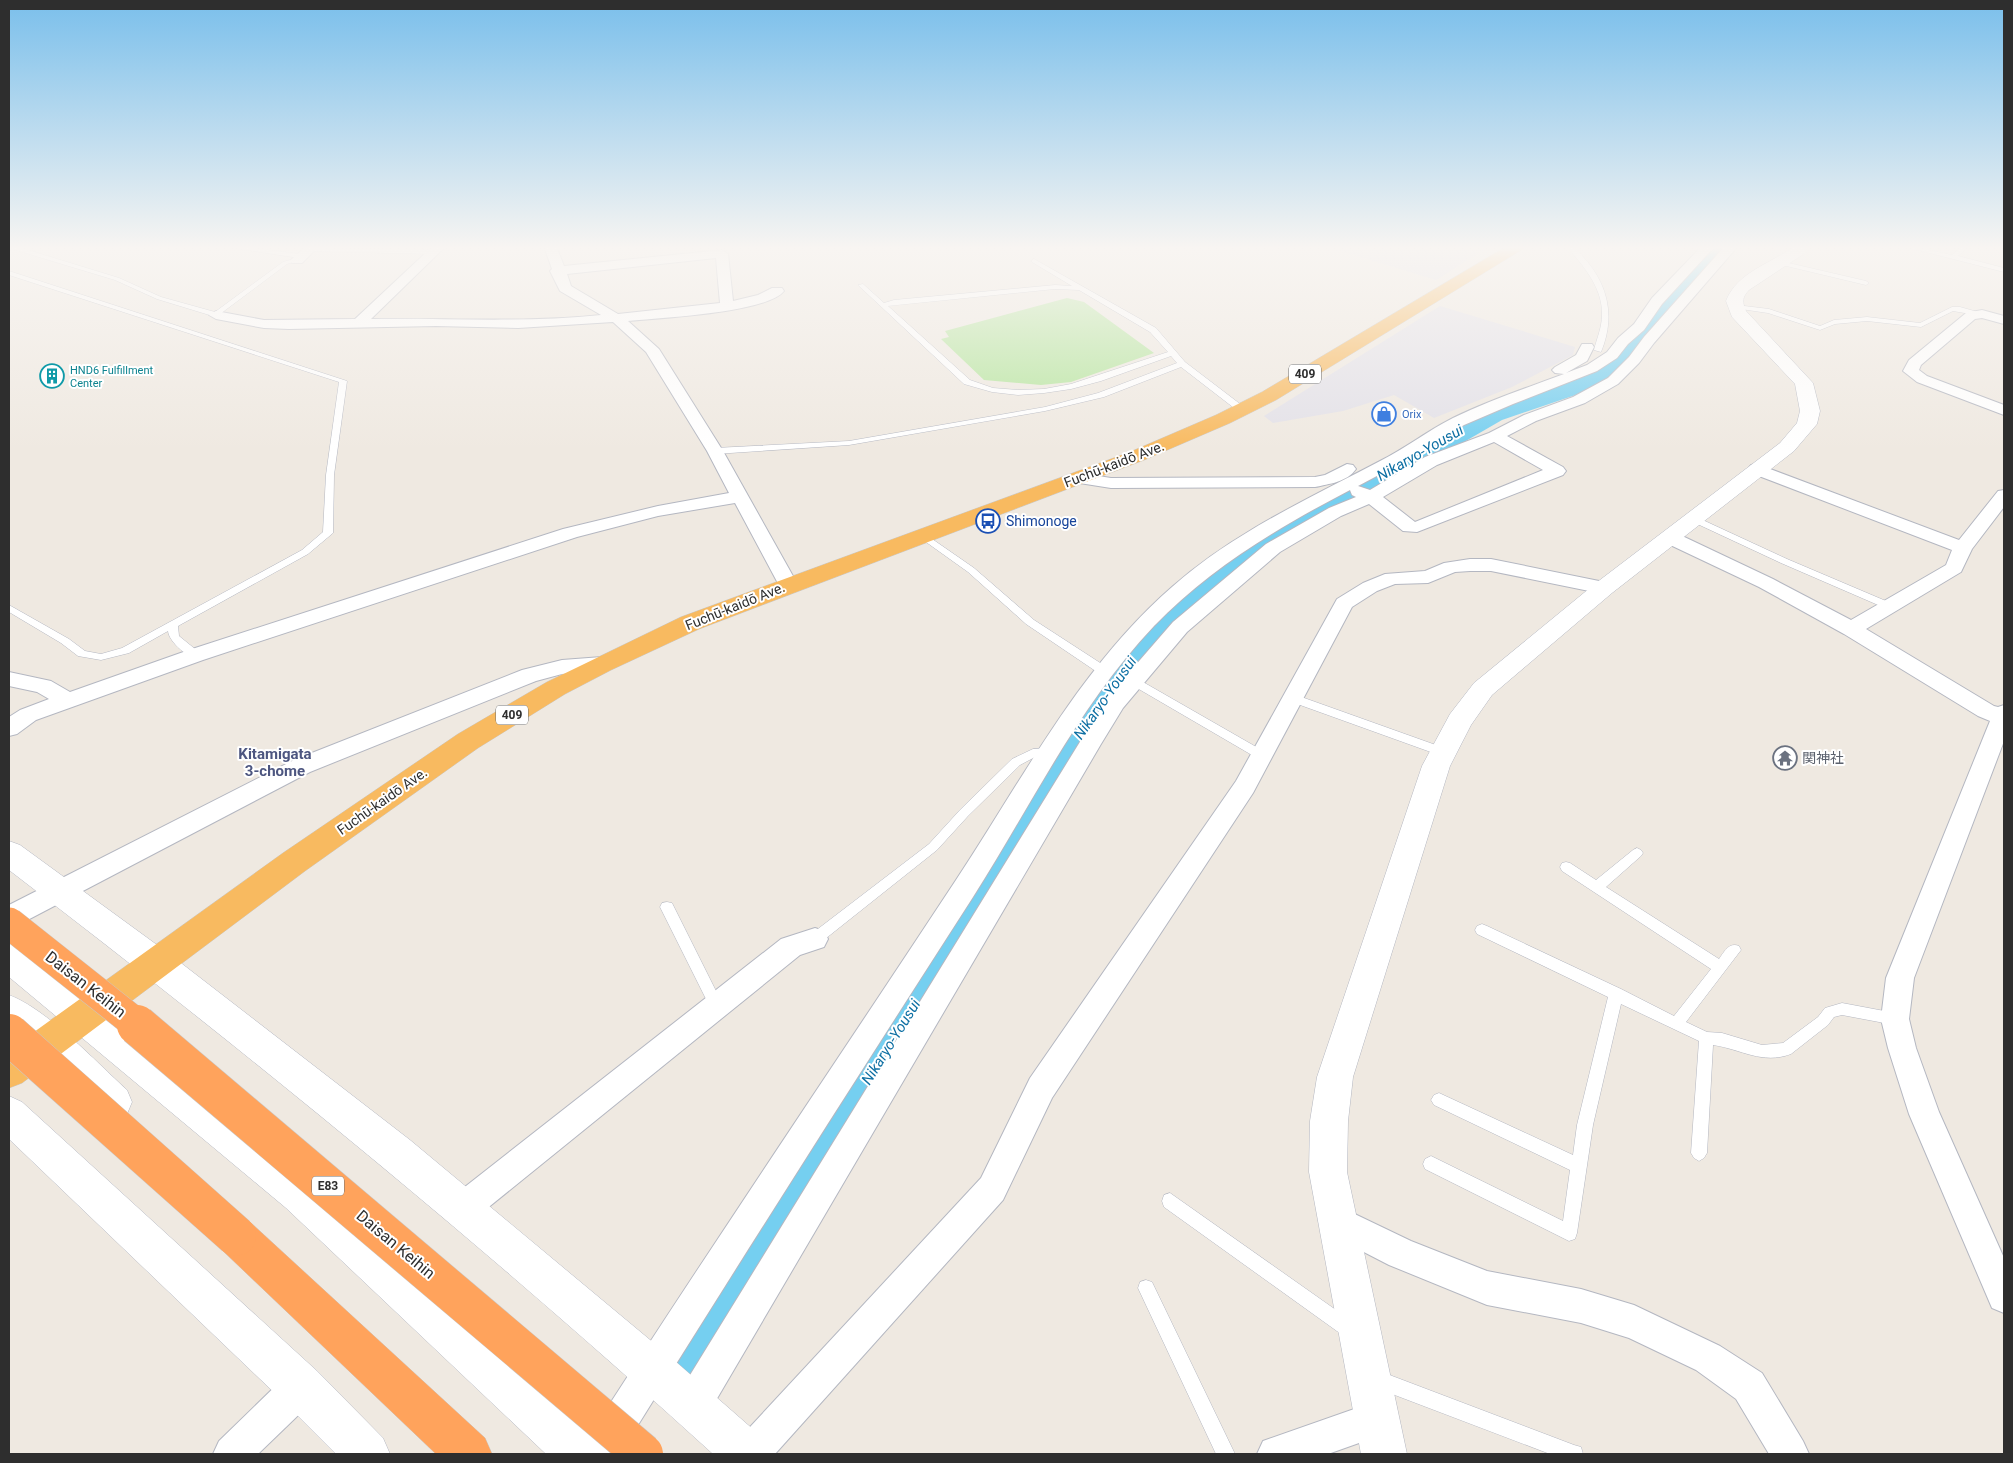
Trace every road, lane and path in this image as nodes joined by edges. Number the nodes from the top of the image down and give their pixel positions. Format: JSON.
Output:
{"nodes":[{"id":1,"x":136,"y":314,"type":"edge"},
{"id":2,"x":211,"y":314,"type":"edge"},
{"id":3,"x":368,"y":314,"type":"edge"},
{"id":4,"x":609,"y":314,"type":"edge"},
{"id":5,"x":660,"y":314,"type":"edge"},
{"id":6,"x":894,"y":314,"type":"edge"},
{"id":7,"x":1126,"y":314,"type":"edge"},
{"id":8,"x":1404,"y":314,"type":"edge"},
{"id":9,"x":1606,"y":314,"type":"edge"},
{"id":10,"x":1648,"y":314,"type":"edge"},
{"id":11,"x":1672,"y":314,"type":"edge"},
{"id":12,"x":1739,"y":314,"type":"edge"},
{"id":13,"x":1779,"y":314,"type":"edge"},
{"id":14,"x":1942,"y":314,"type":"edge"},
{"id":15,"x":1980,"y":314,"type":"edge"},
{"id":16,"x":1983,"y":314,"type":"edge"},
{"id":17,"x":216,"y":316,"type":"joint"},
{"id":18,"x":617,"y":319,"type":"junction"},
{"id":19,"x":2004,"y":320,"type":"edge"},
{"id":20,"x":357,"y":325,"type":"junction"},
{"id":21,"x":1592,"y":348,"type":"joint"},
{"id":22,"x":1173,"y":353,"type":"junction"},
{"id":23,"x":1182,"y":364,"type":"junction"},
{"id":24,"x":1241,"y":409,"type":"junction"},
{"id":25,"x":2004,"y":410,"type":"edge"},
{"id":26,"x":1504,"y":432,"type":"junction"},
{"id":27,"x":715,"y":451,"type":"junction"},
{"id":28,"x":1756,"y":469,"type":"junction"},
{"id":29,"x":1079,"y":478,"type":"junction"},
{"id":30,"x":1351,"y":488,"type":"junction"},
{"id":31,"x":2004,"y":495,"type":"edge"},
{"id":32,"x":740,"y":497,"type":"junction"},
{"id":33,"x":1694,"y":519,"type":"junction"},
{"id":34,"x":922,"y":535,"type":"junction"},
{"id":35,"x":1671,"y":538,"type":"junction"},
{"id":36,"x":1963,"y":548,"type":"junction"},
{"id":37,"x":788,"y":585,"type":"junction"},
{"id":38,"x":1604,"y":588,"type":"junction"},
{"id":39,"x":1889,"y":606,"type":"junction"},
{"id":40,"x":9,"y":608,"type":"edge"},
{"id":41,"x":172,"y":626,"type":"junction"},
{"id":42,"x":1851,"y":629,"type":"junction"},
{"id":43,"x":196,"y":655,"type":"junction"},
{"id":44,"x":602,"y":664,"type":"junction"},
{"id":45,"x":1117,"y":673,"type":"junction"},
{"id":46,"x":9,"y":679,"type":"edge"},
{"id":47,"x":1293,"y":698,"type":"junction"},
{"id":48,"x":69,"y":701,"type":"junction"},
{"id":49,"x":2002,"y":722,"type":"edge"},
{"id":50,"x":9,"y":728,"type":"edge"},
{"id":51,"x":1050,"y":752,"type":"junction"},
{"id":52,"x":1443,"y":752,"type":"junction"},
{"id":53,"x":1261,"y":755,"type":"junction"},
{"id":54,"x":9,"y":853,"type":"edge"},
{"id":55,"x":1637,"y":853,"type":"dead end"},
{"id":56,"x":1566,"y":867,"type":"dead end"},
{"id":57,"x":1597,"y":887,"type":"junction"},
{"id":58,"x":58,"y":890,"type":"junction"},
{"id":59,"x":667,"y":908,"type":"dead end"},
{"id":60,"x":9,"y":917,"type":"edge"},
{"id":61,"x":9,"y":923,"type":"edge"},
{"id":62,"x":1482,"y":930,"type":"dead end"},
{"id":63,"x":815,"y":939,"type":"joint"},
{"id":64,"x":1734,"y":950,"type":"dead end"},
{"id":65,"x":9,"y":957,"type":"edge"},
{"id":66,"x":156,"y":962,"type":"junction"},
{"id":67,"x":1719,"y":967,"type":"junction"},
{"id":68,"x":1616,"y":993,"type":"junction"},
{"id":69,"x":717,"y":1007,"type":"junction"},
{"id":70,"x":9,"y":1010,"type":"edge"},
{"id":71,"x":83,"y":1016,"type":"junction"},
{"id":72,"x":1895,"y":1019,"type":"junction"},
{"id":73,"x":1676,"y":1024,"type":"junction"},
{"id":74,"x":9,"y":1034,"type":"edge"},
{"id":75,"x":1706,"y":1038,"type":"junction"},
{"id":76,"x":49,"y":1041,"type":"junction"},
{"id":77,"x":9,"y":1071,"type":"edge"},
{"id":78,"x":1440,"y":1100,"type":"dead end"},
{"id":79,"x":9,"y":1114,"type":"edge"},
{"id":80,"x":1699,"y":1153,"type":"dead end"},
{"id":81,"x":1431,"y":1164,"type":"dead end"},
{"id":82,"x":1579,"y":1166,"type":"junction"},
{"id":83,"x":1170,"y":1200,"type":"dead end"},
{"id":84,"x":463,"y":1208,"type":"junction"},
{"id":85,"x":1338,"y":1222,"type":"junction"},
{"id":86,"x":1146,"y":1288,"type":"dead end"},
{"id":87,"x":2004,"y":1296,"type":"edge"},
{"id":88,"x":1360,"y":1338,"type":"junction"},
{"id":89,"x":652,"y":1370,"type":"junction"},
{"id":90,"x":1368,"y":1376,"type":"junction"},
{"id":91,"x":301,"y":1387,"type":"junction"},
{"id":92,"x":692,"y":1406,"type":"junction"},
{"id":93,"x":1377,"y":1419,"type":"junction"},
{"id":94,"x":232,"y":1454,"type":"edge"},
{"id":95,"x":367,"y":1454,"type":"edge"},
{"id":96,"x":469,"y":1454,"type":"edge"},
{"id":97,"x":491,"y":1454,"type":"edge"},
{"id":98,"x":579,"y":1454,"type":"edge"},
{"id":99,"x":599,"y":1454,"type":"edge"},
{"id":100,"x":643,"y":1454,"type":"edge"},
{"id":101,"x":748,"y":1454,"type":"edge"},
{"id":102,"x":1226,"y":1454,"type":"edge"},
{"id":103,"x":1276,"y":1454,"type":"edge"},
{"id":104,"x":1384,"y":1454,"type":"edge"},
{"id":105,"x":1574,"y":1454,"type":"edge"},
{"id":106,"x":1790,"y":1454,"type":"edge"}],
"edges":[{"from":1,"to":41,"type":"lane"},
{"from":2,"to":17,"type":"lane"},
{"from":3,"to":20,"type":"street"},
{"from":4,"to":18,"type":"street"},
{"from":5,"to":18,"type":"street"},
{"from":6,"to":22,"type":"lane"},
{"from":7,"to":22,"type":"lane"},
{"from":8,"to":24,"type":"highway","name":"Fuchū-kaidō Ave.","number":"409"},
{"from":9,"to":21,"type":"lane"},
{"from":10,"to":30,"type":"street"},
{"from":11,"to":26,"type":"street"},
{"from":12,"to":28,"type":"street"},
{"from":13,"to":14,"type":"lane"},
{"from":15,"to":25,"type":"street"},
{"from":16,"to":19,"type":"street"},
{"from":17,"to":20,"type":"street"},
{"from":18,"to":20,"type":"street"},
{"from":18,"to":27,"type":"street"},
{"from":21,"to":30,"type":"street"},
{"from":22,"to":23,"type":"lane"},
{"from":23,"to":24,"type":"lane"},
{"from":23,"to":27,"type":"lane"},
{"from":24,"to":29,"type":"highway","name":"Fuchū-kaidō Ave.","number":"409"},
{"from":26,"to":30,"type":"street"},
{"from":26,"to":30,"type":"street"},
{"from":27,"to":32,"type":"street"},
{"from":28,"to":33,"type":"street"},
{"from":28,"to":36,"type":"street"},
{"from":29,"to":30,"type":"street"},
{"from":29,"to":34,"type":"highway","name":"Fuchū-kaidō Ave.","number":"409"},
{"from":30,"to":45,"type":"street"},
{"from":31,"to":36,"type":"street"},
{"from":32,"to":37,"type":"street"},
{"from":32,"to":43,"type":"street"},
{"from":33,"to":35,"type":"street"},
{"from":33,"to":39,"type":"lane"},
{"from":34,"to":37,"type":"highway","name":"Fuchū-kaidō Ave.","number":"409"},
{"from":34,"to":45,"type":"lane"},
{"from":35,"to":38,"type":"street"},
{"from":35,"to":42,"type":"street"},
{"from":36,"to":39,"type":"street"},
{"from":37,"to":44,"type":"highway","name":"Fuchū-kaidō Ave.","number":"409"},
{"from":38,"to":47,"type":"street"},
{"from":38,"to":52,"type":"street"},
{"from":39,"to":42,"type":"street"},
{"from":40,"to":41,"type":"lane"},
{"from":41,"to":43,"type":"lane"},
{"from":42,"to":49,"type":"street"},
{"from":43,"to":48,"type":"street"},
{"from":44,"to":58,"type":"street"},
{"from":44,"to":66,"type":"highway","name":"Fuchū-kaidō Ave.","number":"409"},
{"from":45,"to":51,"type":"street"},
{"from":45,"to":53,"type":"lane"},
{"from":45,"to":92,"type":"street"},
{"from":46,"to":48,"type":"street"},
{"from":47,"to":52,"type":"lane"},
{"from":47,"to":53,"type":"street"},
{"from":48,"to":50,"type":"street"},
{"from":49,"to":72,"type":"street"},
{"from":51,"to":63,"type":"lane"},
{"from":51,"to":89,"type":"street"},
{"from":52,"to":85,"type":"street"},
{"from":53,"to":101,"type":"street"},
{"from":54,"to":58,"type":"street"},
{"from":55,"to":57,"type":"lane"},
{"from":56,"to":57,"type":"lane"},
{"from":57,"to":67,"type":"lane"},
{"from":58,"to":60,"type":"street"},
{"from":58,"to":66,"type":"street"},
{"from":59,"to":69,"type":"lane"},
{"from":61,"to":100,"type":"highway","name":"Daisan Keihin","number":"E83","bridge":true},
{"from":62,"to":68,"type":"lane"},
{"from":63,"to":69,"type":"street"},
{"from":64,"to":67,"type":"lane"},
{"from":65,"to":71,"type":"street"},
{"from":66,"to":71,"type":"highway","name":"Fuchū-kaidō Ave.","number":"409"},
{"from":66,"to":84,"type":"street"},
{"from":67,"to":73,"type":"lane"},
{"from":68,"to":73,"type":"lane"},
{"from":68,"to":82,"type":"lane"},
{"from":69,"to":84,"type":"street"},
{"from":70,"to":76,"type":"street"},
{"from":71,"to":76,"type":"highway","name":"Fuchū-kaidō Ave.","number":"409"},
{"from":71,"to":98,"type":"street"},
{"from":72,"to":75,"type":"lane"},
{"from":72,"to":87,"type":"street"},
{"from":73,"to":75,"type":"lane"},
{"from":74,"to":96,"type":"highway","bridge":true},
{"from":75,"to":80,"type":"lane"},
{"from":76,"to":77,"type":"highway","name":"Fuchū-kaidō Ave.","number":"409"},
{"from":76,"to":97,"type":"street"},
{"from":78,"to":82,"type":"lane"},
{"from":79,"to":91,"type":"street"},
{"from":81,"to":82,"type":"lane"},
{"from":83,"to":88,"type":"lane"},
{"from":84,"to":89,"type":"street"},
{"from":85,"to":88,"type":"street"},
{"from":85,"to":106,"type":"street"},
{"from":86,"to":102,"type":"lane"},
{"from":88,"to":90,"type":"street"},
{"from":89,"to":92,"type":"street"},
{"from":89,"to":99,"type":"street"},
{"from":90,"to":93,"type":"street"},
{"from":90,"to":105,"type":"lane"},
{"from":91,"to":94,"type":"street"},
{"from":91,"to":95,"type":"street"},
{"from":92,"to":101,"type":"street"},
{"from":93,"to":103,"type":"street"},
{"from":93,"to":104,"type":"street"}]}
